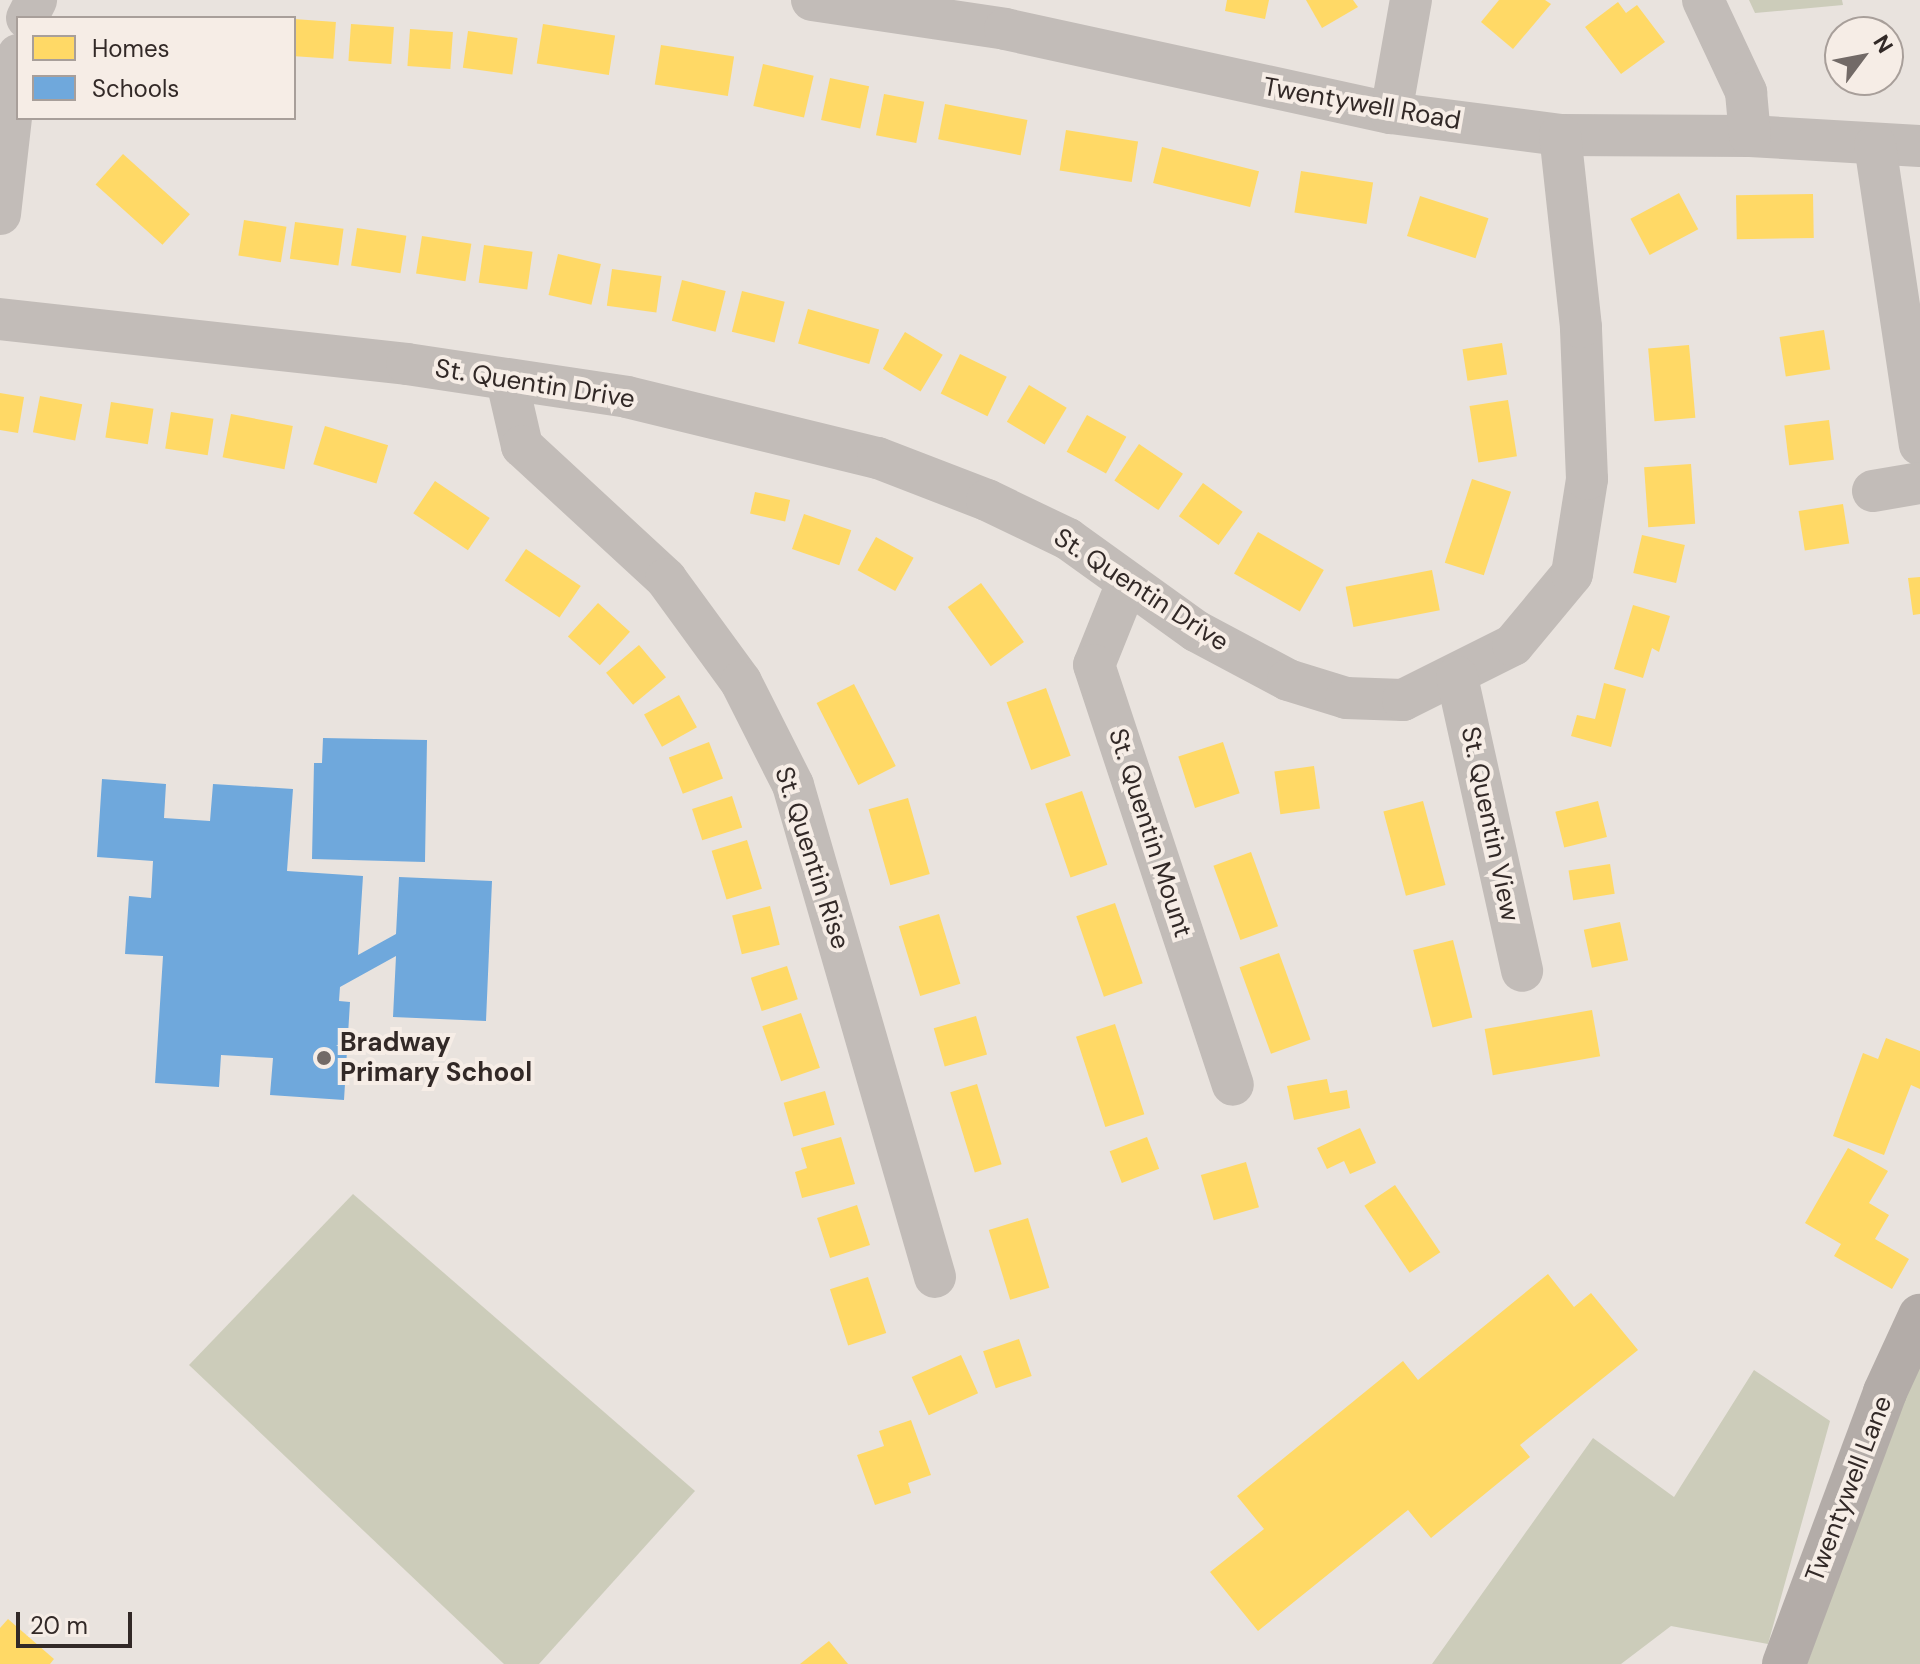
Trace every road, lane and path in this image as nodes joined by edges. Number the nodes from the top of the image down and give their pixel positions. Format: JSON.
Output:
{"nodes":[{"id":1,"x":812,"y":0,"type":"edge"},
{"id":2,"x":1411,"y":0,"type":"edge"},
{"id":3,"x":1703,"y":0,"type":"edge"},
{"id":4,"x":16,"y":73,"type":"edge"},
{"id":5,"x":1391,"y":113,"type":"junction"},
{"id":6,"x":1560,"y":135,"type":"junction"},
{"id":7,"x":1750,"y":136,"type":"junction"},
{"id":8,"x":1875,"y":145,"type":"junction"},
{"id":9,"x":1920,"y":146,"type":"edge"},
{"id":10,"x":0,"y":214,"type":"edge"},
{"id":11,"x":0,"y":319,"type":"edge"},
{"id":12,"x":507,"y":381,"type":"junction"},
{"id":13,"x":1920,"y":445,"type":"edge"},
{"id":14,"x":1920,"y":483,"type":"edge"},
{"id":15,"x":1873,"y":491,"type":"dead end"},
{"id":16,"x":1127,"y":583,"type":"junction"},
{"id":17,"x":1457,"y":677,"type":"junction"},
{"id":18,"x":1522,"y":971,"type":"dead end"},
{"id":19,"x":1233,"y":1085,"type":"dead end"},
{"id":20,"x":935,"y":1277,"type":"dead end"},
{"id":21,"x":1920,"y":1316,"type":"edge"},
{"id":22,"x":1784,"y":1664,"type":"edge"}],
"edges":[{"from":1,"to":5,"type":"street","name":"Twentywell Road"},
{"from":2,"to":5,"type":"street"},
{"from":3,"to":7,"type":"street"},
{"from":4,"to":10,"type":"street"},
{"from":5,"to":6,"type":"street","name":"Twentywell Road"},
{"from":6,"to":7,"type":"street","name":"Twentywell Road"},
{"from":6,"to":17,"type":"street","name":"St. Quentin Drive"},
{"from":7,"to":8,"type":"street","name":"Twentywell Road"},
{"from":8,"to":9,"type":"street","name":"Twentywell Road"},
{"from":8,"to":13,"type":"street"},
{"from":11,"to":12,"type":"street","name":"St. Quentin Drive"},
{"from":12,"to":16,"type":"street","name":"St. Quentin Drive"},
{"from":12,"to":20,"type":"street","name":"St. Quentin Rise"},
{"from":14,"to":15,"type":"street"},
{"from":16,"to":17,"type":"street","name":"St. Quentin Drive"},
{"from":16,"to":19,"type":"street","name":"St. Quentin Mount"},
{"from":17,"to":18,"type":"street","name":"St. Quentin View"},
{"from":21,"to":22,"type":"street","name":"Twentywell Lane"}]}
